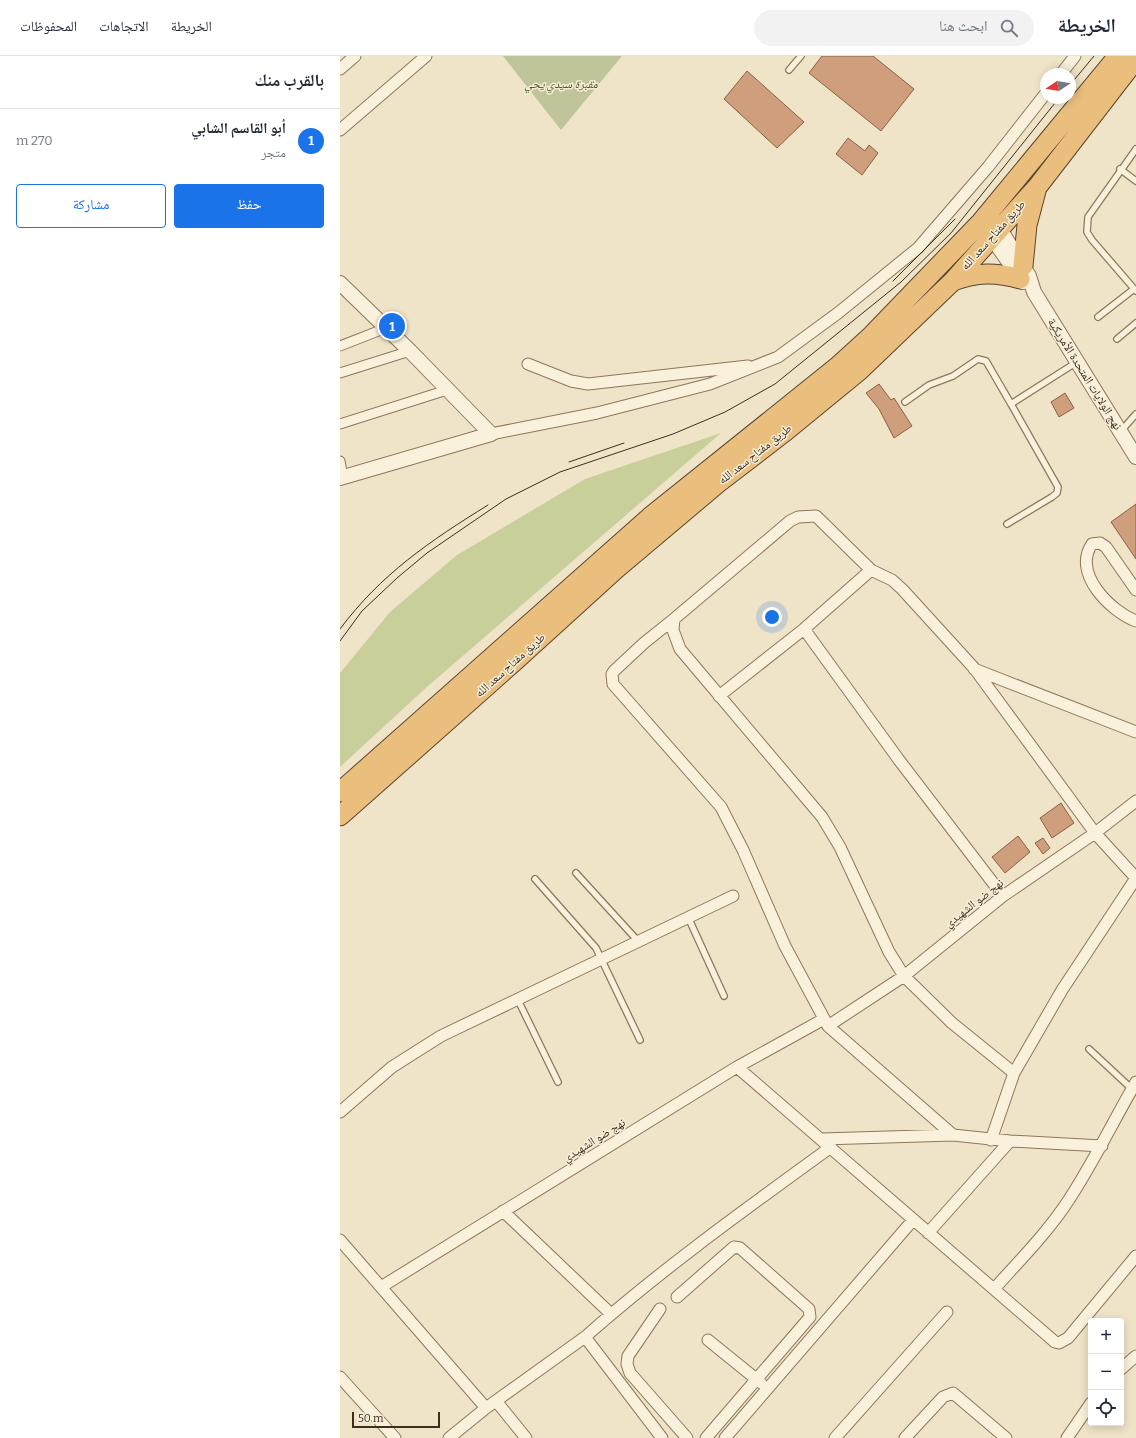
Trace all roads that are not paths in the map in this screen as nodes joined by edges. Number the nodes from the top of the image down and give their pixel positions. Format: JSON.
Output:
{"nodes":[{"id":1,"x":355,"y":56,"type":"edge"},
{"id":2,"x":426,"y":56,"type":"edge"},
{"id":3,"x":801,"y":56,"type":"edge"},
{"id":4,"x":1075,"y":56,"type":"edge"},
{"id":5,"x":1118,"y":56,"type":"edge"},
{"id":6,"x":1136,"y":59,"type":"edge"},
{"id":7,"x":1066,"y":68,"type":"edge"},
{"id":8,"x":340,"y":69,"type":"edge"},
{"id":9,"x":789,"y":70,"type":"dead end"},
{"id":10,"x":1040,"y":101,"type":"edge"},
{"id":11,"x":340,"y":130,"type":"edge"},
{"id":12,"x":1136,"y":150,"type":"edge"},
{"id":13,"x":1120,"y":169,"type":"junction"},
{"id":14,"x":1136,"y":181,"type":"edge"},
{"id":15,"x":1038,"y":186,"type":"junction"},
{"id":16,"x":990,"y":225,"type":"junction"},
{"id":17,"x":1026,"y":279,"type":"junction"},
{"id":18,"x":953,"y":281,"type":"junction"},
{"id":19,"x":340,"y":283,"type":"edge"},
{"id":20,"x":1135,"y":290,"type":"edge"},
{"id":21,"x":1098,"y":317,"type":"dead end"},
{"id":22,"x":1136,"y":323,"type":"edge"},
{"id":23,"x":386,"y":328,"type":"junction"},
{"id":24,"x":1117,"y":339,"type":"dead end"},
{"id":25,"x":340,"y":346,"type":"edge"},
{"id":26,"x":410,"y":351,"type":"junction"},
{"id":27,"x":1078,"y":362,"type":"junction"},
{"id":28,"x":528,"y":364,"type":"dead end"},
{"id":29,"x":762,"y":365,"type":"junction"},
{"id":30,"x":340,"y":373,"type":"edge"},
{"id":31,"x":447,"y":390,"type":"junction"},
{"id":32,"x":905,"y":402,"type":"dead end"},
{"id":33,"x":1010,"y":404,"type":"junction"},
{"id":34,"x":1136,"y":414,"type":"edge"},
{"id":35,"x":340,"y":424,"type":"edge"},
{"id":36,"x":1120,"y":431,"type":"junction"},
{"id":37,"x":491,"y":434,"type":"junction"},
{"id":38,"x":1136,"y":457,"type":"edge"},
{"id":39,"x":340,"y":461,"type":"edge"},
{"id":40,"x":342,"y":477,"type":"edge"},
{"id":41,"x":1007,"y":524,"type":"dead end"},
{"id":42,"x":871,"y":570,"type":"junction"},
{"id":43,"x":1136,"y":590,"type":"edge"},
{"id":44,"x":674,"y":619,"type":"junction"},
{"id":45,"x":1136,"y":621,"type":"edge"},
{"id":46,"x":804,"y":629,"type":"junction"},
{"id":47,"x":974,"y":668,"type":"junction"},
{"id":48,"x":719,"y":696,"type":"junction"},
{"id":49,"x":1136,"y":732,"type":"edge"},
{"id":50,"x":340,"y":792,"type":"edge"},
{"id":51,"x":1136,"y":801,"type":"edge"},
{"id":52,"x":340,"y":816,"type":"edge"},
{"id":53,"x":1096,"y":833,"type":"junction"},
{"id":54,"x":576,"y":873,"type":"dead end"},
{"id":55,"x":1136,"y":878,"type":"edge"},
{"id":56,"x":534,"y":879,"type":"dead end"},
{"id":57,"x":733,"y":896,"type":"dead end"},
{"id":58,"x":1003,"y":896,"type":"junction"},
{"id":59,"x":688,"y":917,"type":"junction"},
{"id":60,"x":638,"y":941,"type":"junction"},
{"id":61,"x":601,"y":958,"type":"junction"},
{"id":62,"x":904,"y":976,"type":"junction"},
{"id":63,"x":724,"y":996,"type":"dead end"},
{"id":64,"x":517,"y":998,"type":"junction"},
{"id":65,"x":826,"y":1023,"type":"junction"},
{"id":66,"x":640,"y":1040,"type":"dead end"},
{"id":67,"x":1089,"y":1049,"type":"dead end"},
{"id":68,"x":737,"y":1067,"type":"junction"},
{"id":69,"x":1014,"y":1073,"type":"junction"},
{"id":70,"x":558,"y":1082,"type":"dead end"},
{"id":71,"x":1134,"y":1085,"type":"edge"},
{"id":72,"x":340,"y":1112,"type":"edge"},
{"id":73,"x":953,"y":1135,"type":"junction"},
{"id":74,"x":822,"y":1139,"type":"junction"},
{"id":75,"x":992,"y":1140,"type":"junction"},
{"id":76,"x":1010,"y":1141,"type":"junction"},
{"id":77,"x":1102,"y":1146,"type":"junction"},
{"id":78,"x":831,"y":1147,"type":"junction"},
{"id":79,"x":504,"y":1211,"type":"junction"},
{"id":80,"x":913,"y":1220,"type":"junction"},
{"id":81,"x":928,"y":1233,"type":"junction"},
{"id":82,"x":340,"y":1240,"type":"edge"},
{"id":83,"x":1136,"y":1256,"type":"edge"},
{"id":84,"x":381,"y":1287,"type":"junction"},
{"id":85,"x":994,"y":1289,"type":"junction"},
{"id":86,"x":677,"y":1297,"type":"dead end"},
{"id":87,"x":660,"y":1309,"type":"dead end"},
{"id":88,"x":947,"y":1312,"type":"dead end"},
{"id":89,"x":611,"y":1314,"type":"junction"},
{"id":90,"x":585,"y":1337,"type":"junction"},
{"id":91,"x":708,"y":1340,"type":"dead end"},
{"id":92,"x":1136,"y":1356,"type":"edge"},
{"id":93,"x":1124,"y":1366,"type":"edge"},
{"id":94,"x":340,"y":1377,"type":"edge"},
{"id":95,"x":756,"y":1379,"type":"junction"},
{"id":96,"x":768,"y":1389,"type":"junction"},
{"id":97,"x":496,"y":1401,"type":"junction"},
{"id":98,"x":1088,"y":1407,"type":"edge"},
{"id":99,"x":486,"y":1408,"type":"junction"},
{"id":100,"x":395,"y":1438,"type":"edge"},
{"id":101,"x":449,"y":1438,"type":"edge"},
{"id":102,"x":526,"y":1438,"type":"edge"},
{"id":103,"x":662,"y":1438,"type":"edge"},
{"id":104,"x":687,"y":1438,"type":"edge"},
{"id":105,"x":706,"y":1438,"type":"edge"},
{"id":106,"x":725,"y":1438,"type":"edge"},
{"id":107,"x":835,"y":1438,"type":"edge"},
{"id":108,"x":905,"y":1438,"type":"edge"},
{"id":109,"x":1006,"y":1438,"type":"edge"},
{"id":110,"x":1067,"y":1438,"type":"edge"}],
"edges":[{"from":1,"to":8,"type":"street"},
{"from":2,"to":11,"type":"street"},
{"from":3,"to":9,"type":"lane"},
{"from":4,"to":7,"type":"street"},
{"from":5,"to":16,"type":"highway","name":"طريق مفتاح سعد الله"},
{"from":6,"to":15,"type":"highway","name":"طريق مفتاح سعد الله"},
{"from":10,"to":29,"type":"street"},
{"from":12,"to":13,"type":"lane"},
{"from":13,"to":14,"type":"lane"},
{"from":13,"to":20,"type":"lane"},
{"from":15,"to":16,"type":"highway","name":"طريق مفتاح سعد الله"},
{"from":15,"to":17,"type":"highway"},
{"from":16,"to":17,"type":"street","name":"نهج الولايات المتحدة الأمريكية"},
{"from":16,"to":18,"type":"highway","name":"طريق مفتاح سعد الله"},
{"from":16,"to":50,"type":"highway","name":"طريق مفتاح سعد الله"},
{"from":17,"to":18,"type":"highway"},
{"from":17,"to":27,"type":"street","name":"نهج الولايات المتحدة الأمريكية"},
{"from":18,"to":52,"type":"highway","name":"طريق مفتاح سعد الله"},
{"from":19,"to":23,"type":"street"},
{"from":20,"to":21,"type":"lane"},
{"from":22,"to":24,"type":"lane"},
{"from":23,"to":25,"type":"street"},
{"from":23,"to":26,"type":"street"},
{"from":26,"to":30,"type":"street"},
{"from":26,"to":31,"type":"street"},
{"from":27,"to":33,"type":"lane"},
{"from":27,"to":36,"type":"street","name":"نهج الولايات المتحدة الأمريكية"},
{"from":28,"to":29,"type":"street"},
{"from":29,"to":37,"type":"street"},
{"from":31,"to":35,"type":"street"},
{"from":31,"to":37,"type":"street"},
{"from":32,"to":33,"type":"lane"},
{"from":33,"to":41,"type":"lane"},
{"from":34,"to":36,"type":"lane"},
{"from":36,"to":38,"type":"street","name":"نهج الولايات المتحدة الأمريكية"},
{"from":37,"to":40,"type":"street"},
{"from":39,"to":40,"type":"street"},
{"from":42,"to":44,"type":"street"},
{"from":42,"to":46,"type":"street"},
{"from":42,"to":47,"type":"street"},
{"from":43,"to":45,"type":"street"},
{"from":44,"to":48,"type":"street"},
{"from":44,"to":65,"type":"street"},
{"from":46,"to":48,"type":"street"},
{"from":46,"to":58,"type":"street"},
{"from":47,"to":49,"type":"street"},
{"from":47,"to":53,"type":"street"},
{"from":48,"to":62,"type":"street"},
{"from":51,"to":53,"type":"street","name":"نهج ضو الشهيدي"},
{"from":53,"to":55,"type":"street"},
{"from":53,"to":58,"type":"street","name":"نهج ضو الشهيدي"},
{"from":54,"to":60,"type":"lane"},
{"from":55,"to":69,"type":"street"},
{"from":56,"to":61,"type":"lane"},
{"from":57,"to":59,"type":"street"},
{"from":58,"to":62,"type":"street","name":"نهج ضو الشهيدي"},
{"from":59,"to":60,"type":"street"},
{"from":59,"to":63,"type":"lane"},
{"from":60,"to":61,"type":"street"},
{"from":61,"to":64,"type":"street"},
{"from":61,"to":66,"type":"lane"},
{"from":62,"to":65,"type":"street","name":"نهج ضو الشهيدي"},
{"from":62,"to":69,"type":"street"},
{"from":64,"to":70,"type":"lane"},
{"from":64,"to":72,"type":"street"},
{"from":65,"to":68,"type":"street","name":"نهج ضو الشهيدي"},
{"from":65,"to":73,"type":"street"},
{"from":67,"to":71,"type":"lane"},
{"from":68,"to":74,"type":"street"},
{"from":68,"to":79,"type":"street","name":"نهج ضو الشهيدي"},
{"from":69,"to":75,"type":"street"},
{"from":71,"to":77,"type":"street"},
{"from":73,"to":74,"type":"street"},
{"from":73,"to":75,"type":"street"},
{"from":74,"to":78,"type":"street"},
{"from":75,"to":76,"type":"street"},
{"from":76,"to":77,"type":"street"},
{"from":76,"to":81,"type":"street"},
{"from":77,"to":85,"type":"street"},
{"from":78,"to":80,"type":"street"},
{"from":78,"to":89,"type":"street"},
{"from":79,"to":84,"type":"street","name":"نهج ضو الشهيدي"},
{"from":79,"to":89,"type":"street"},
{"from":80,"to":81,"type":"street"},
{"from":80,"to":96,"type":"street"},
{"from":81,"to":85,"type":"street"},
{"from":82,"to":84,"type":"street"},
{"from":83,"to":85,"type":"street"},
{"from":84,"to":99,"type":"street"},
{"from":86,"to":95,"type":"street"},
{"from":87,"to":104,"type":"street"},
{"from":88,"to":107,"type":"street"},
{"from":89,"to":90,"type":"street"},
{"from":90,"to":97,"type":"street"},
{"from":90,"to":103,"type":"street"},
{"from":91,"to":95,"type":"street"},
{"from":92,"to":93,"type":"street"},
{"from":94,"to":100,"type":"street"},
{"from":95,"to":96,"type":"street"},
{"from":95,"to":105,"type":"street"},
{"from":96,"to":106,"type":"street"},
{"from":97,"to":99,"type":"street"},
{"from":97,"to":102,"type":"street"},
{"from":98,"to":110,"type":"street"},
{"from":99,"to":101,"type":"street"},
{"from":108,"to":109,"type":"street"}]}
